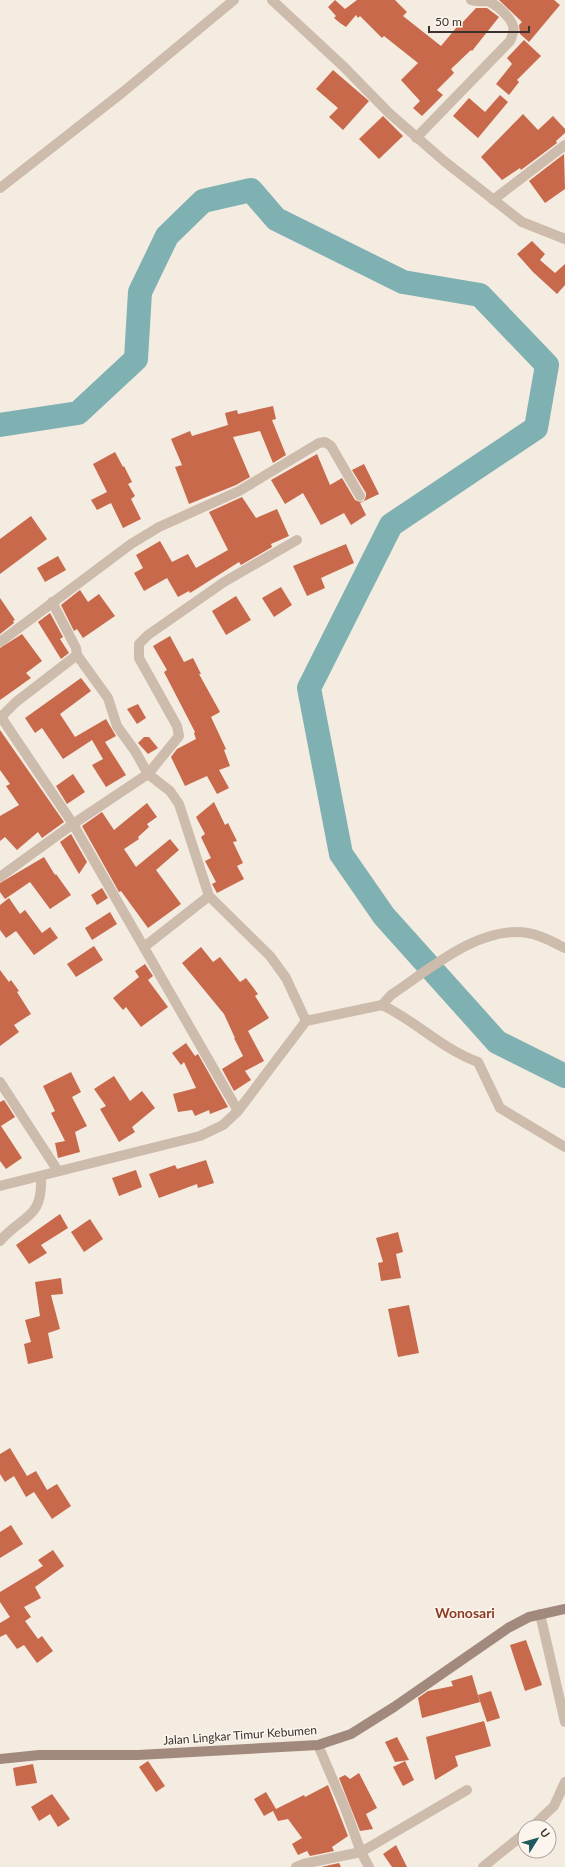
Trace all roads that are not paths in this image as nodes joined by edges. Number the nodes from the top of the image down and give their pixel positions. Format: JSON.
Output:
{"nodes":[{"id":1,"x":234,"y":0,"type":"edge"},
{"id":2,"x":272,"y":0,"type":"edge"},
{"id":3,"x":471,"y":0,"type":"edge"},
{"id":4,"x":487,"y":1,"type":"edge"},
{"id":5,"x":416,"y":138,"type":"junction"},
{"id":6,"x":565,"y":146,"type":"edge"},
{"id":7,"x":1,"y":187,"type":"edge"},
{"id":8,"x":493,"y":200,"type":"junction"},
{"id":9,"x":565,"y":239,"type":"edge"},
{"id":10,"x":360,"y":496,"type":"dead end"},
{"id":11,"x":297,"y":540,"type":"dead end"},
{"id":12,"x":52,"y":602,"type":"junction"},
{"id":13,"x":0,"y":642,"type":"edge"},
{"id":14,"x":77,"y":655,"type":"junction"},
{"id":15,"x":0,"y":718,"type":"edge"},
{"id":16,"x":148,"y":774,"type":"junction"},
{"id":17,"x":74,"y":824,"type":"junction"},
{"id":18,"x":0,"y":877,"type":"edge"},
{"id":19,"x":209,"y":896,"type":"junction"},
{"id":20,"x":144,"y":947,"type":"junction"},
{"id":21,"x":565,"y":948,"type":"edge"},
{"id":22,"x":382,"y":1005,"type":"junction"},
{"id":23,"x":306,"y":1021,"type":"junction"},
{"id":24,"x":0,"y":1082,"type":"edge"},
{"id":25,"x":238,"y":1111,"type":"junction"},
{"id":26,"x":565,"y":1147,"type":"edge"},
{"id":27,"x":58,"y":1171,"type":"junction"},
{"id":28,"x":40,"y":1176,"type":"junction"},
{"id":29,"x":0,"y":1186,"type":"edge"},
{"id":30,"x":0,"y":1241,"type":"edge"},
{"id":31,"x":565,"y":1609,"type":"edge"},
{"id":32,"x":540,"y":1614,"type":"junction"},
{"id":33,"x":565,"y":1722,"type":"edge"},
{"id":34,"x":318,"y":1745,"type":"junction"},
{"id":35,"x":0,"y":1759,"type":"edge"},
{"id":36,"x":565,"y":1782,"type":"edge"},
{"id":37,"x":467,"y":1790,"type":"dead end"},
{"id":38,"x":540,"y":1819,"type":"edge"},
{"id":39,"x":517,"y":1839,"type":"edge"},
{"id":40,"x":361,"y":1852,"type":"junction"},
{"id":41,"x":296,"y":1867,"type":"edge"},
{"id":42,"x":369,"y":1867,"type":"edge"},
{"id":43,"x":483,"y":1867,"type":"edge"}],
"edges":[{"from":1,"to":7,"type":"street"},
{"from":2,"to":5,"type":"street"},
{"from":3,"to":4,"type":"street"},
{"from":4,"to":5,"type":"street"},
{"from":5,"to":8,"type":"street"},
{"from":6,"to":8,"type":"street"},
{"from":8,"to":9,"type":"street"},
{"from":10,"to":12,"type":"street"},
{"from":11,"to":16,"type":"street"},
{"from":12,"to":13,"type":"street"},
{"from":12,"to":14,"type":"street"},
{"from":14,"to":15,"type":"street"},
{"from":14,"to":16,"type":"street"},
{"from":15,"to":17,"type":"street"},
{"from":16,"to":17,"type":"street"},
{"from":16,"to":19,"type":"street"},
{"from":17,"to":18,"type":"street"},
{"from":17,"to":20,"type":"street"},
{"from":19,"to":20,"type":"street"},
{"from":19,"to":23,"type":"street"},
{"from":20,"to":25,"type":"street"},
{"from":21,"to":22,"type":"street"},
{"from":22,"to":23,"type":"street"},
{"from":22,"to":26,"type":"street"},
{"from":23,"to":25,"type":"street"},
{"from":24,"to":27,"type":"street"},
{"from":25,"to":27,"type":"street"},
{"from":27,"to":28,"type":"street"},
{"from":28,"to":29,"type":"street"},
{"from":28,"to":30,"type":"street"},
{"from":31,"to":32,"type":"main road","name":"Jalan Lingkar Timur Kebumen"},
{"from":32,"to":33,"type":"street"},
{"from":32,"to":34,"type":"main road","name":"Jalan Lingkar Timur Kebumen"},
{"from":34,"to":35,"type":"main road","name":"Jalan Lingkar Timur Kebumen"},
{"from":34,"to":40,"type":"street"},
{"from":36,"to":38,"type":"street"},
{"from":37,"to":40,"type":"street"},
{"from":39,"to":43,"type":"street"},
{"from":40,"to":41,"type":"street"},
{"from":40,"to":42,"type":"street"}]}
